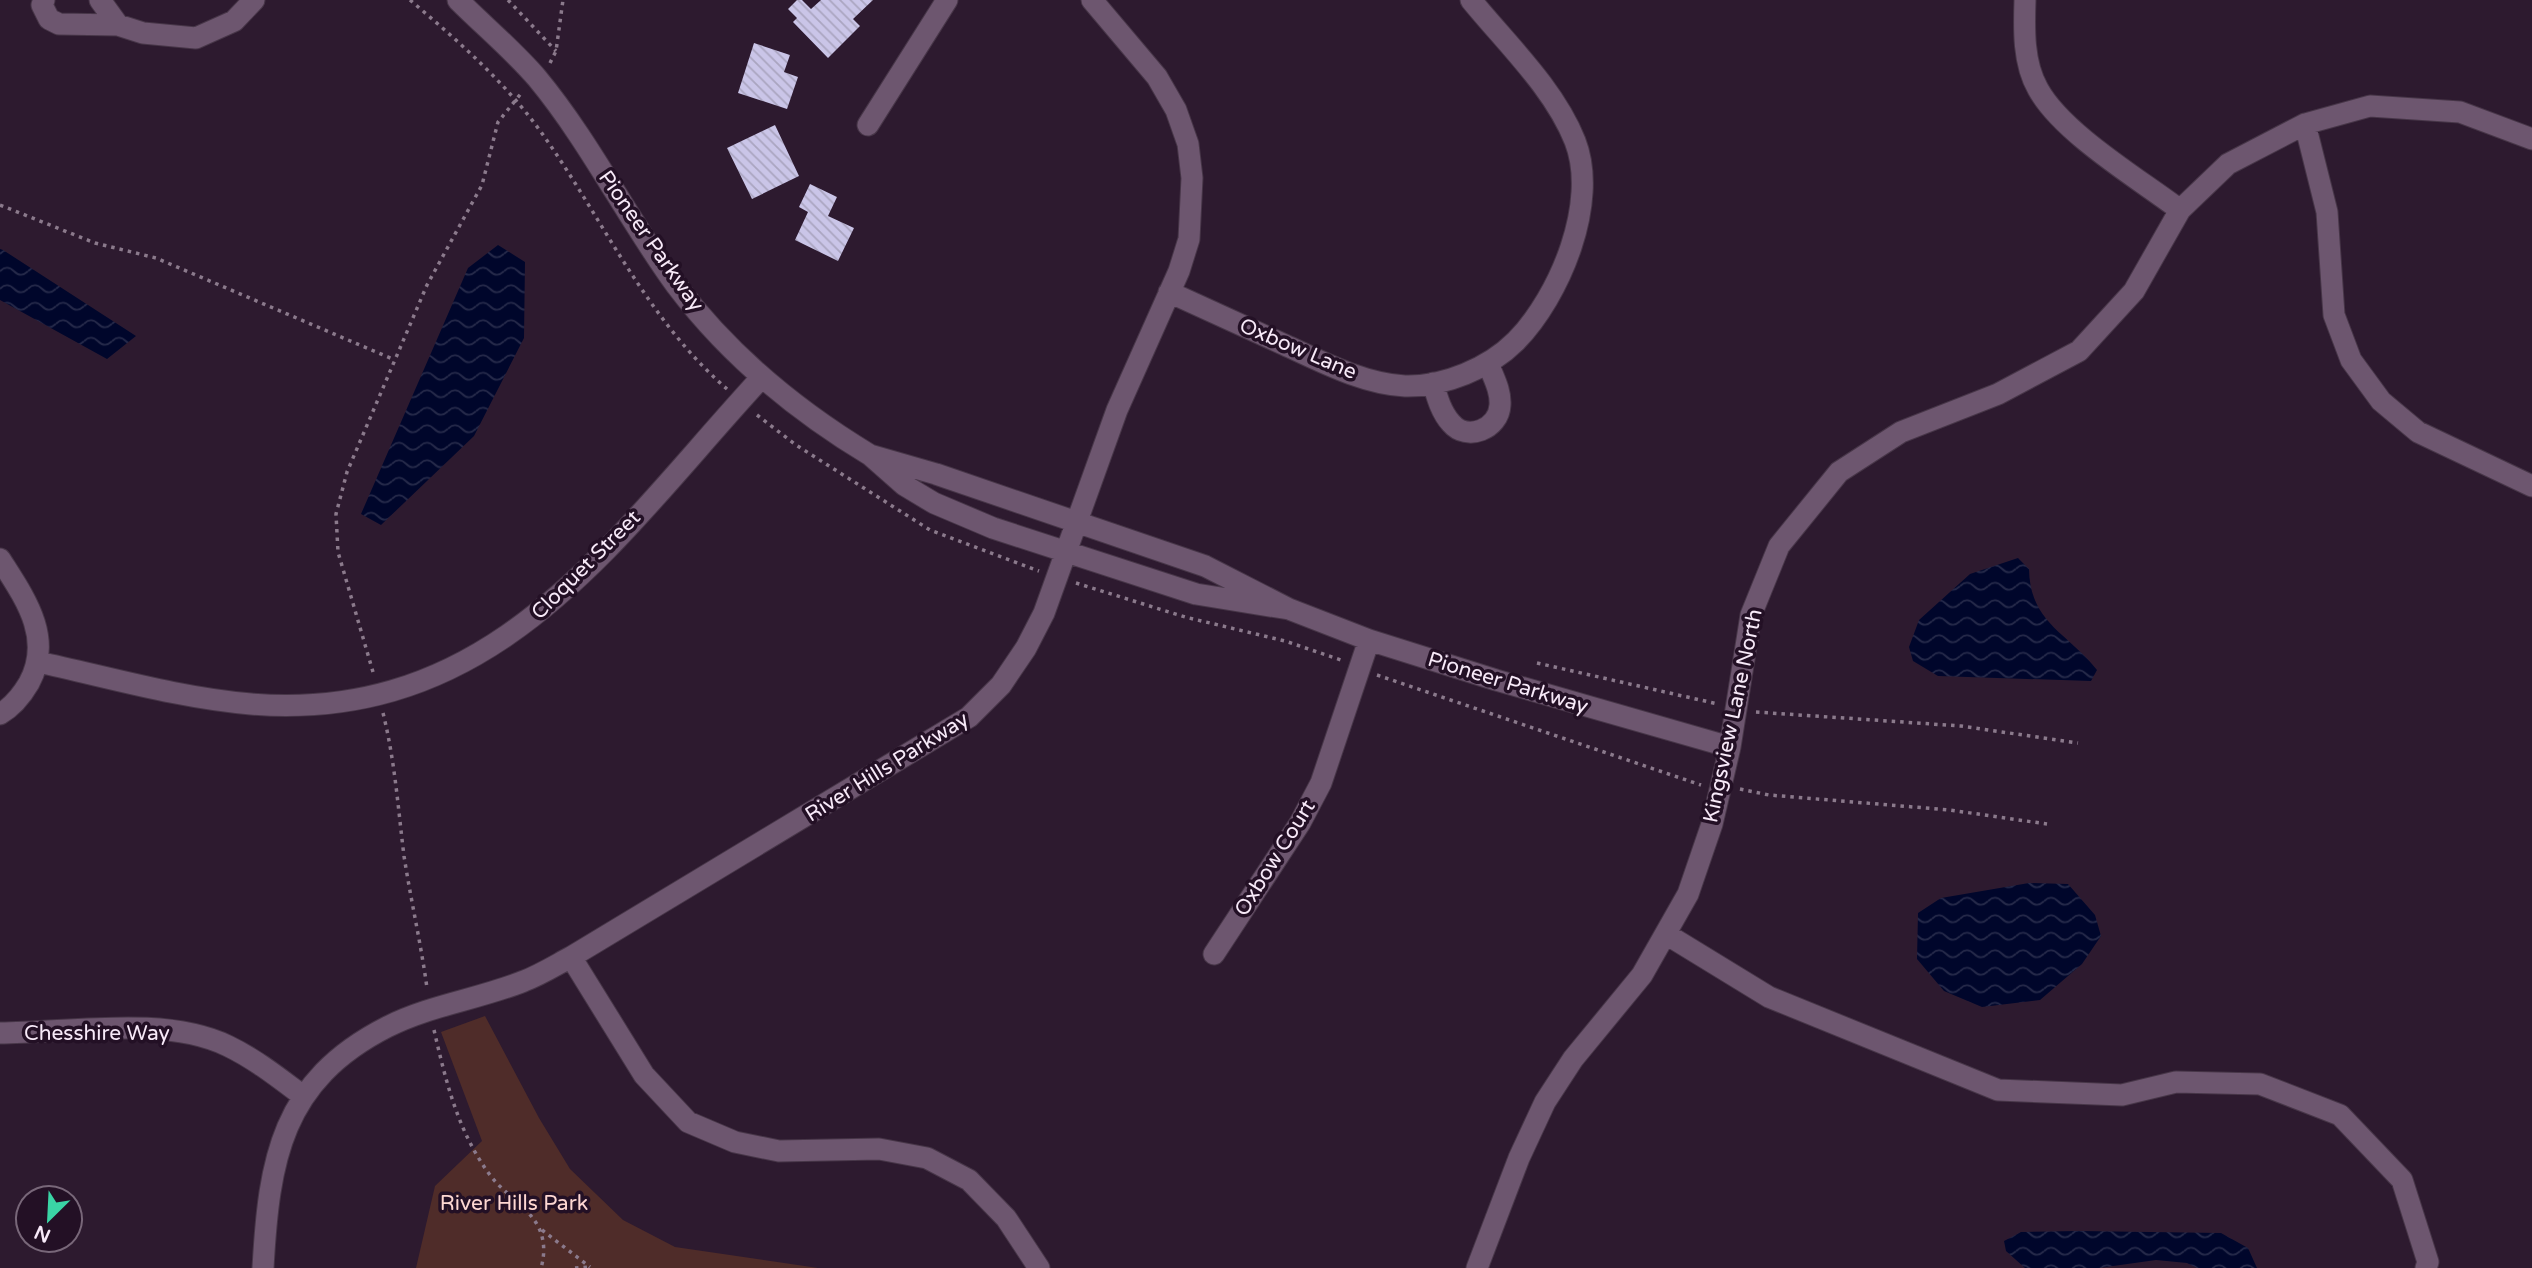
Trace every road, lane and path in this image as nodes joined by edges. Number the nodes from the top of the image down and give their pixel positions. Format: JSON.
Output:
{"nodes":[{"id":1,"x":44,"y":0,"type":"edge"},
{"id":2,"x":100,"y":0,"type":"edge"},
{"id":3,"x":254,"y":0,"type":"edge"},
{"id":4,"x":410,"y":0,"type":"edge"},
{"id":5,"x":458,"y":0,"type":"edge"},
{"id":6,"x":509,"y":0,"type":"edge"},
{"id":7,"x":563,"y":0,"type":"edge"},
{"id":8,"x":947,"y":0,"type":"edge"},
{"id":9,"x":1092,"y":0,"type":"edge"},
{"id":10,"x":1471,"y":0,"type":"edge"},
{"id":11,"x":2025,"y":0,"type":"edge"},
{"id":12,"x":118,"y":25,"type":"junction"},
{"id":13,"x":556,"y":51,"type":"junction"},
{"id":14,"x":550,"y":64,"type":"dead end"},
{"id":15,"x":526,"y":88,"type":"dead end"},
{"id":16,"x":514,"y":101,"type":"junction"},
{"id":17,"x":2305,"y":124,"type":"junction"},
{"id":18,"x":868,"y":125,"type":"dead end"},
{"id":19,"x":2532,"y":139,"type":"edge"},
{"id":20,"x":0,"y":205,"type":"edge"},
{"id":21,"x":2180,"y":210,"type":"junction"},
{"id":22,"x":1169,"y":292,"type":"junction"},
{"id":23,"x":395,"y":360,"type":"junction"},
{"id":24,"x":1488,"y":363,"type":"junction"},
{"id":25,"x":762,"y":377,"type":"junction"},
{"id":26,"x":1433,"y":383,"type":"junction"},
{"id":27,"x":870,"y":455,"type":"junction"},
{"id":28,"x":2532,"y":486,"type":"edge"},
{"id":29,"x":1076,"y":521,"type":"junction"},
{"id":30,"x":1065,"y":553,"type":"junction"},
{"id":31,"x":0,"y":559,"type":"edge"},
{"id":32,"x":1289,"y":609,"type":"junction"},
{"id":33,"x":1369,"y":640,"type":"junction"},
{"id":34,"x":38,"y":662,"type":"junction"},
{"id":35,"x":1537,"y":663,"type":"dead end"},
{"id":36,"x":375,"y":679,"type":"dead end"},
{"id":37,"x":1735,"y":708,"type":"junction"},
{"id":38,"x":382,"y":711,"type":"dead end"},
{"id":39,"x":0,"y":715,"type":"edge"},
{"id":40,"x":2078,"y":743,"type":"dead end"},
{"id":41,"x":1730,"y":747,"type":"junction"},
{"id":42,"x":1666,"y":934,"type":"junction"},
{"id":43,"x":1214,"y":954,"type":"dead end"},
{"id":44,"x":571,"y":957,"type":"junction"},
{"id":45,"x":428,"y":999,"type":"dead end"},
{"id":46,"x":0,"y":1032,"type":"edge"},
{"id":47,"x":436,"y":1037,"type":"dead end"},
{"id":48,"x":303,"y":1096,"type":"junction"},
{"id":49,"x":539,"y":1229,"type":"junction"},
{"id":50,"x":263,"y":1268,"type":"edge"},
{"id":51,"x":541,"y":1268,"type":"edge"},
{"id":52,"x":575,"y":1268,"type":"edge"},
{"id":53,"x":591,"y":1268,"type":"edge"},
{"id":54,"x":1039,"y":1268,"type":"edge"},
{"id":55,"x":1477,"y":1268,"type":"edge"},
{"id":56,"x":2426,"y":1268,"type":"edge"}],
"edges":[{"from":1,"to":12,"type":"street"},
{"from":2,"to":12,"type":"street"},
{"from":3,"to":12,"type":"street"},
{"from":4,"to":16,"type":"path"},
{"from":5,"to":25,"type":"street","name":"Pioneer Parkway"},
{"from":6,"to":13,"type":"path"},
{"from":7,"to":13,"type":"path"},
{"from":8,"to":18,"type":"street"},
{"from":9,"to":22,"type":"street","name":"River Hills Parkway"},
{"from":10,"to":24,"type":"street","name":"Oxbow Lane"},
{"from":11,"to":21,"type":"street"},
{"from":13,"to":14,"type":"path"},
{"from":15,"to":16,"type":"path"},
{"from":16,"to":23,"type":"path"},
{"from":17,"to":19,"type":"street","name":"Kingsview Lane North"},
{"from":17,"to":21,"type":"street","name":"Kingsview Lane North"},
{"from":17,"to":28,"type":"street"},
{"from":20,"to":23,"type":"path"},
{"from":21,"to":37,"type":"street","name":"Kingsview Lane North"},
{"from":22,"to":26,"type":"street","name":"Oxbow Lane"},
{"from":22,"to":29,"type":"street","name":"River Hills Parkway"},
{"from":23,"to":36,"type":"path"},
{"from":24,"to":26,"type":"street","name":"Oxbow Lane"},
{"from":24,"to":26,"type":"street"},
{"from":25,"to":27,"type":"street","name":"Pioneer Parkway"},
{"from":25,"to":34,"type":"street","name":"Cloquet Street"},
{"from":27,"to":29,"type":"street","name":"Pioneer Parkway"},
{"from":27,"to":30,"type":"street","name":"Pioneer Parkway"},
{"from":29,"to":30,"type":"street","name":"River Hills Parkway"},
{"from":29,"to":32,"type":"street","name":"Pioneer Parkway"},
{"from":30,"to":32,"type":"street","name":"Pioneer Parkway"},
{"from":30,"to":44,"type":"street","name":"River Hills Parkway"},
{"from":31,"to":34,"type":"street"},
{"from":32,"to":33,"type":"street","name":"Pioneer Parkway"},
{"from":33,"to":41,"type":"street","name":"Pioneer Parkway"},
{"from":33,"to":43,"type":"street","name":"Oxbow Court"},
{"from":34,"to":39,"type":"street"},
{"from":35,"to":37,"type":"path"},
{"from":37,"to":40,"type":"path"},
{"from":37,"to":41,"type":"street","name":"Kingsview Lane North"},
{"from":38,"to":45,"type":"path"},
{"from":41,"to":42,"type":"street","name":"Kingsview Lane North"},
{"from":42,"to":55,"type":"street","name":"Kingsview Lane North"},
{"from":42,"to":56,"type":"street"},
{"from":44,"to":48,"type":"street","name":"River Hills Parkway"},
{"from":44,"to":54,"type":"street"},
{"from":46,"to":48,"type":"street","name":"Chesshire Way"},
{"from":47,"to":49,"type":"path"},
{"from":48,"to":50,"type":"street","name":"River Hills Parkway"},
{"from":49,"to":51,"type":"path"},
{"from":49,"to":53,"type":"path"},
{"from":52,"to":53,"type":"path"}]}
